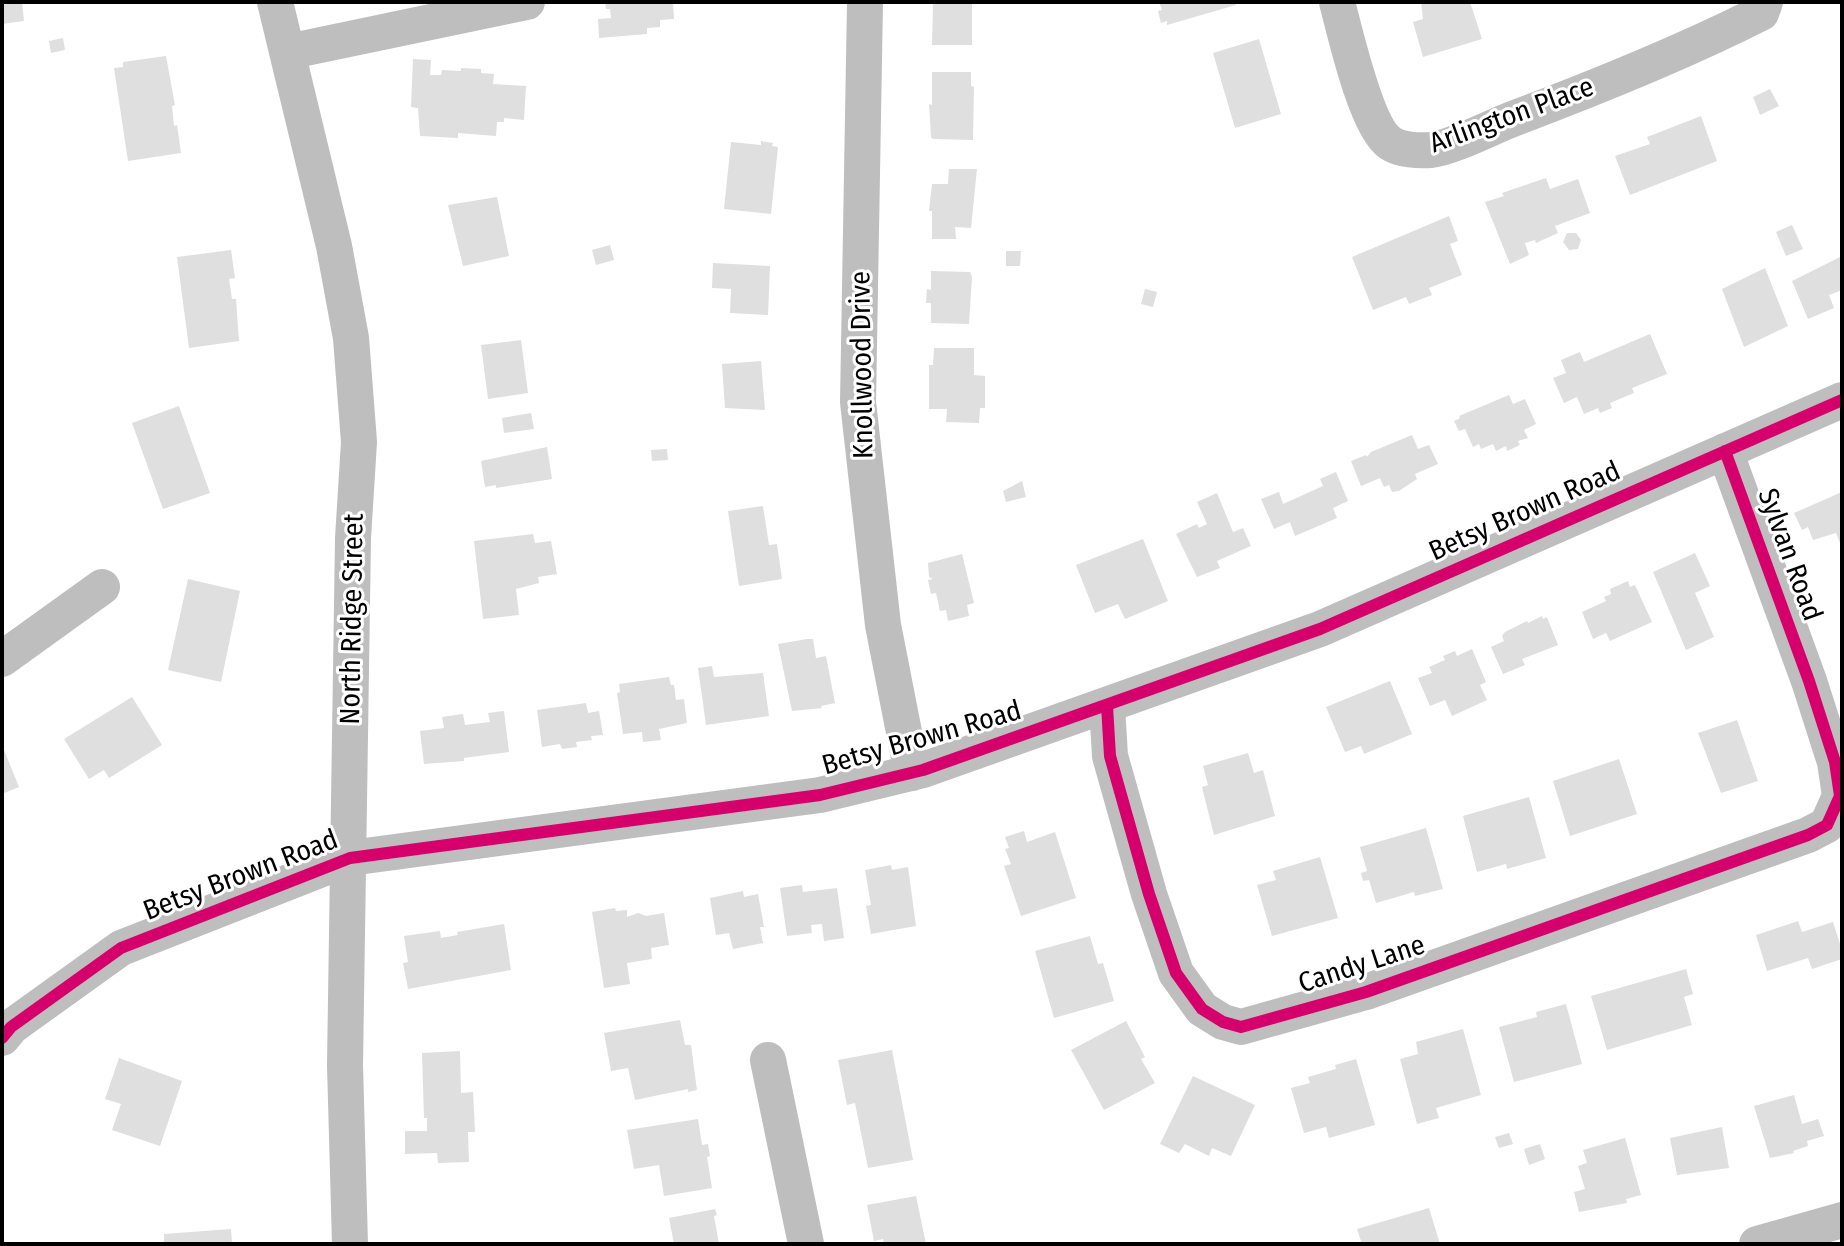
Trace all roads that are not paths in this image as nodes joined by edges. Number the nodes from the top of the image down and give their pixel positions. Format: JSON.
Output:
{"nodes":[{"id":1,"x":275,"y":2,"type":"edge"},
{"id":2,"x":527,"y":2,"type":"edge"},
{"id":3,"x":865,"y":2,"type":"edge"},
{"id":4,"x":1337,"y":2,"type":"edge"},
{"id":5,"x":1765,"y":2,"type":"edge"},
{"id":6,"x":287,"y":52,"type":"junction"},
{"id":7,"x":1842,"y":400,"type":"edge"},
{"id":8,"x":1725,"y":451,"type":"junction"},
{"id":9,"x":102,"y":587,"type":"dead end"},
{"id":10,"x":2,"y":659,"type":"edge"},
{"id":11,"x":1107,"y":706,"type":"junction"},
{"id":12,"x":912,"y":773,"type":"junction"},
{"id":13,"x":1833,"y":814,"type":"joint"},
{"id":14,"x":350,"y":858,"type":"junction"},
{"id":15,"x":2,"y":1038,"type":"edge"},
{"id":16,"x":768,"y":1060,"type":"dead end"},
{"id":17,"x":1842,"y":1220,"type":"edge"},
{"id":18,"x":350,"y":1244,"type":"edge"},
{"id":19,"x":806,"y":1244,"type":"edge"},
{"id":20,"x":1757,"y":1244,"type":"edge"}],
"edges":[{"from":1,"to":6,"type":"street","name":"North Ridge Street"},
{"from":2,"to":6,"type":"street"},
{"from":3,"to":12,"type":"street","name":"Knollwood Drive"},
{"from":4,"to":5,"type":"street","name":"Arlington Place"},
{"from":6,"to":14,"type":"street","name":"North Ridge Street"},
{"from":7,"to":8,"type":"street","name":"Betsy Brown Road"},
{"from":8,"to":11,"type":"street","name":"Betsy Brown Road"},
{"from":8,"to":13,"type":"street","name":"Sylvan Road"},
{"from":9,"to":10,"type":"street"},
{"from":11,"to":12,"type":"street","name":"Betsy Brown Road"},
{"from":11,"to":13,"type":"street","name":"Candy Lane"},
{"from":12,"to":14,"type":"street","name":"Betsy Brown Road"},
{"from":14,"to":15,"type":"street","name":"Betsy Brown Road"},
{"from":14,"to":18,"type":"street","name":"North Ridge Street"},
{"from":16,"to":19,"type":"street"},
{"from":17,"to":20,"type":"street"}]}
